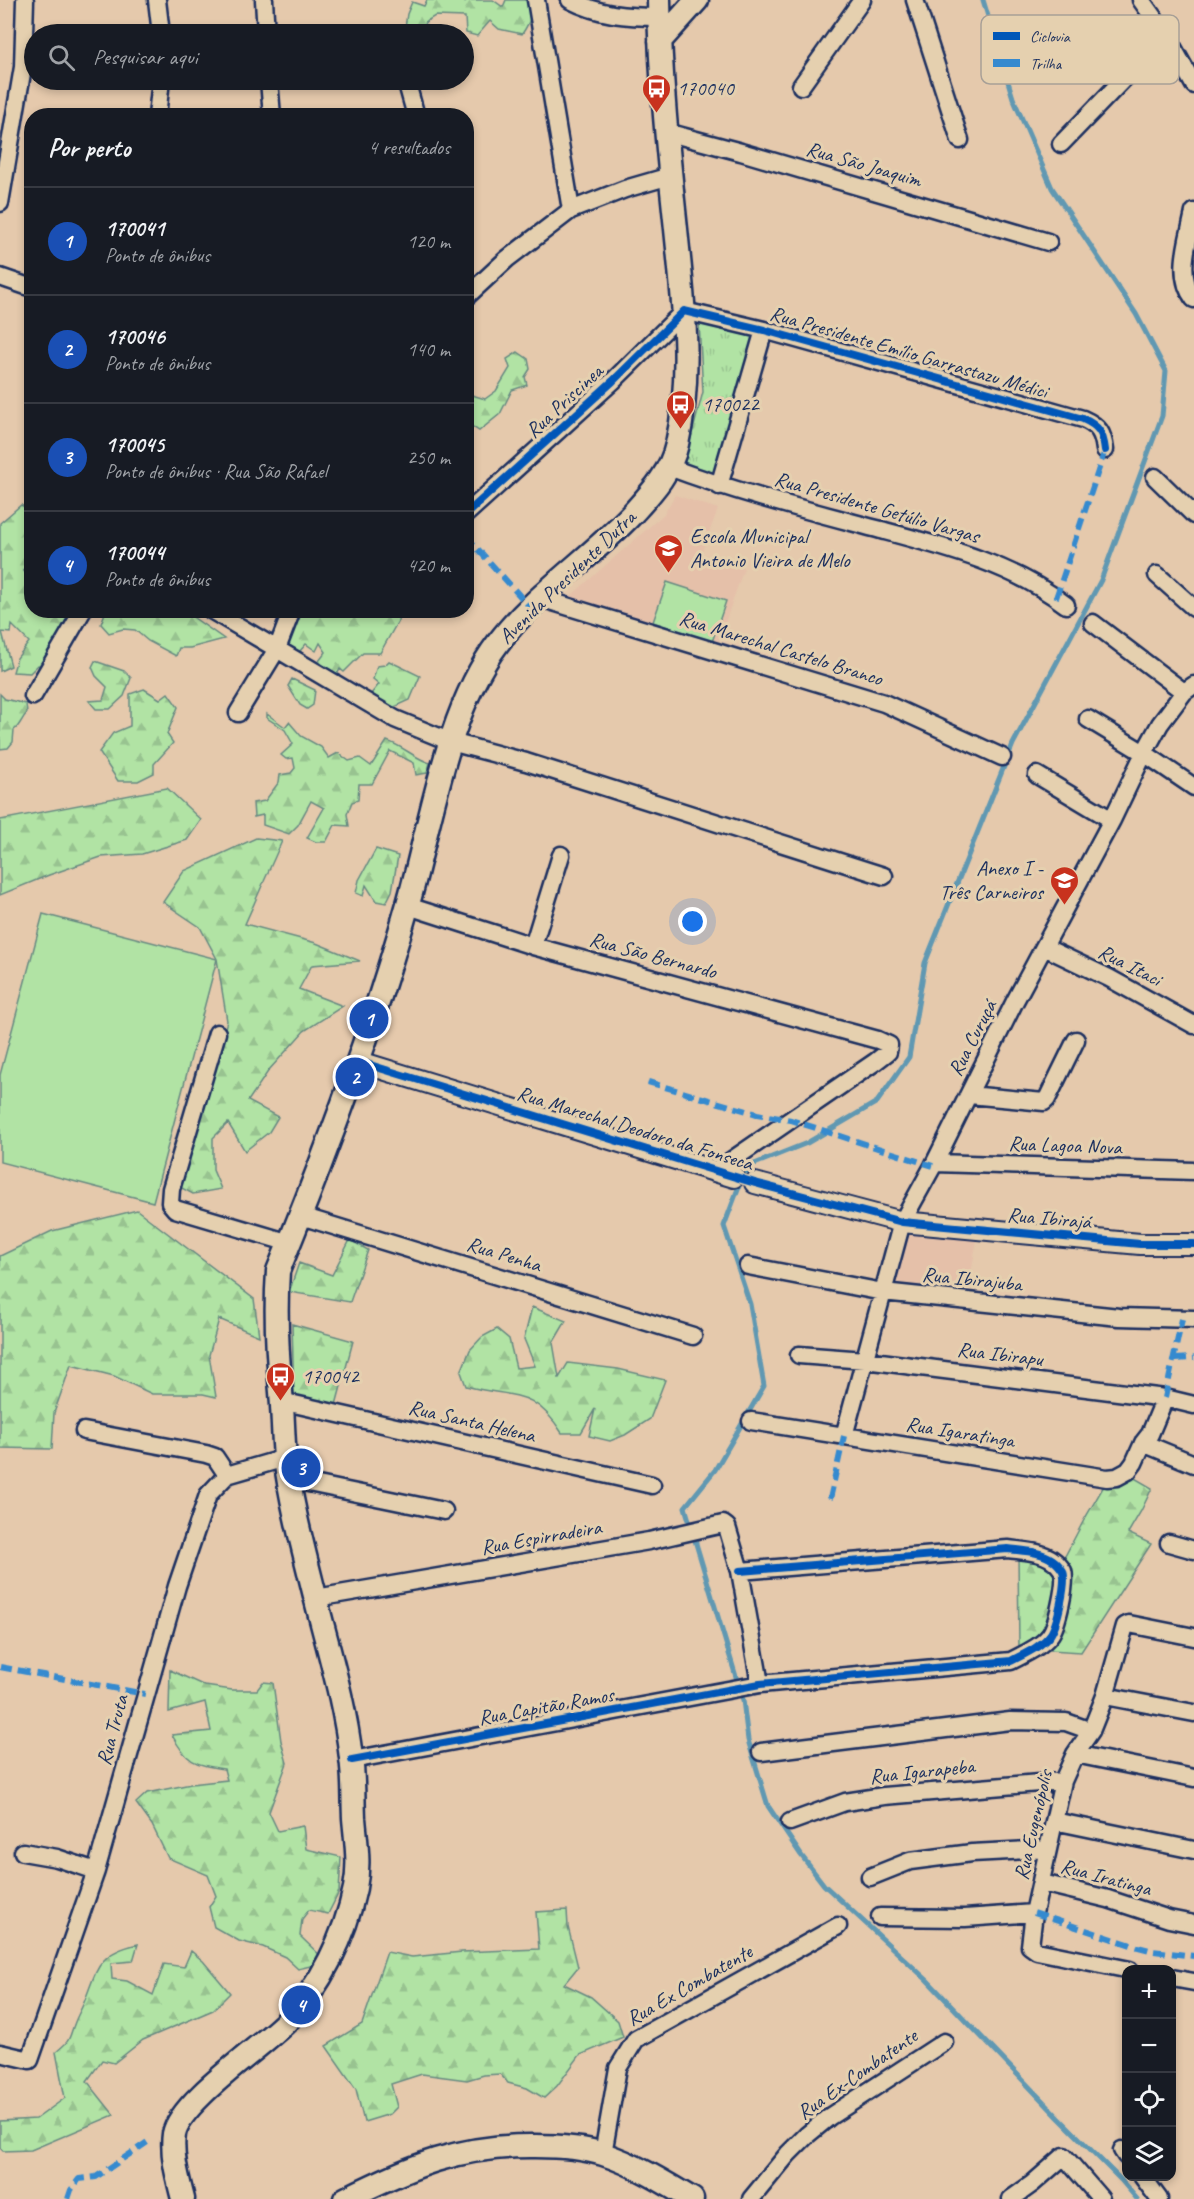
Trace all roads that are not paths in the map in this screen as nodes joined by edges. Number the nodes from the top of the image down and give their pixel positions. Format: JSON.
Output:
{"nodes":[{"id":1,"x":26,"y":0,"type":"edge"},
{"id":2,"x":157,"y":0,"type":"edge"},
{"id":3,"x":264,"y":0,"type":"edge"},
{"id":4,"x":536,"y":0,"type":"edge"},
{"id":5,"x":570,"y":0,"type":"edge"},
{"id":6,"x":697,"y":0,"type":"edge"},
{"id":7,"x":862,"y":0,"type":"edge"},
{"id":8,"x":915,"y":0,"type":"edge"},
{"id":9,"x":1141,"y":0,"type":"edge"},
{"id":10,"x":659,"y":9,"type":"edge"},
{"id":11,"x":1152,"y":15,"type":"edge"},
{"id":12,"x":25,"y":24,"type":"edge"},
{"id":13,"x":160,"y":24,"type":"edge"},
{"id":14,"x":265,"y":24,"type":"edge"},
{"id":15,"x":24,"y":45,"type":"edge"},
{"id":16,"x":661,"y":51,"type":"junction"},
{"id":17,"x":1179,"y":58,"type":"edge"},
{"id":18,"x":1119,"y":84,"type":"edge"},
{"id":19,"x":1194,"y":85,"type":"edge"},
{"id":20,"x":801,"y":86,"type":"dead end"},
{"id":21,"x":160,"y":90,"type":"edge"},
{"id":22,"x":270,"y":90,"type":"edge"},
{"id":23,"x":409,"y":90,"type":"edge"},
{"id":24,"x":158,"y":108,"type":"edge"},
{"id":25,"x":271,"y":108,"type":"edge"},
{"id":26,"x":414,"y":108,"type":"edge"},
{"id":27,"x":666,"y":132,"type":"junction"},
{"id":28,"x":960,"y":140,"type":"dead end"},
{"id":29,"x":1061,"y":144,"type":"dead end"},
{"id":30,"x":670,"y":176,"type":"junction"},
{"id":31,"x":0,"y":203,"type":"edge"},
{"id":32,"x":572,"y":210,"type":"junction"},
{"id":33,"x":1194,"y":212,"type":"edge"},
{"id":34,"x":1048,"y":242,"type":"dead end"},
{"id":35,"x":0,"y":277,"type":"edge"},
{"id":36,"x":474,"y":284,"type":"edge"},
{"id":37,"x":24,"y":285,"type":"edge"},
{"id":38,"x":1194,"y":299,"type":"edge"},
{"id":39,"x":684,"y":311,"type":"junction"},
{"id":40,"x":764,"y":330,"type":"junction"},
{"id":41,"x":1105,"y":450,"type":"dead end"},
{"id":42,"x":669,"y":467,"type":"junction"},
{"id":43,"x":1155,"y":477,"type":"dead end"},
{"id":44,"x":719,"y":486,"type":"junction"},
{"id":45,"x":474,"y":507,"type":"edge"},
{"id":46,"x":1194,"y":514,"type":"edge"},
{"id":47,"x":1157,"y":574,"type":"dead end"},
{"id":48,"x":540,"y":598,"type":"junction"},
{"id":49,"x":1066,"y":605,"type":"dead end"},
{"id":50,"x":1194,"y":608,"type":"edge"},
{"id":51,"x":78,"y":618,"type":"edge"},
{"id":52,"x":225,"y":618,"type":"edge"},
{"id":53,"x":289,"y":618,"type":"edge"},
{"id":54,"x":1093,"y":623,"type":"dead end"},
{"id":55,"x":277,"y":649,"type":"junction"},
{"id":56,"x":1189,"y":688,"type":"edge"},
{"id":57,"x":33,"y":696,"type":"dead end"},
{"id":58,"x":238,"y":713,"type":"dead end"},
{"id":59,"x":1088,"y":719,"type":"dead end"},
{"id":60,"x":451,"y":742,"type":"junction"},
{"id":61,"x":1144,"y":753,"type":"junction"},
{"id":62,"x":1002,"y":757,"type":"dead end"},
{"id":63,"x":1037,"y":775,"type":"dead end"},
{"id":64,"x":1194,"y":787,"type":"edge"},
{"id":65,"x":1112,"y":820,"type":"junction"},
{"id":66,"x":561,"y":855,"type":"dead end"},
{"id":67,"x":884,"y":876,"type":"dead end"},
{"id":68,"x":408,"y":906,"type":"junction"},
{"id":69,"x":533,"y":946,"type":"junction"},
{"id":70,"x":1044,"y":948,"type":"junction"},
{"id":71,"x":1194,"y":1025,"type":"edge"},
{"id":72,"x":217,"y":1033,"type":"dead end"},
{"id":73,"x":1076,"y":1040,"type":"dead end"},
{"id":74,"x":360,"y":1062,"type":"junction"},
{"id":75,"x":969,"y":1095,"type":"junction"},
{"id":76,"x":935,"y":1163,"type":"junction"},
{"id":77,"x":1194,"y":1171,"type":"edge"},
{"id":78,"x":725,"y":1174,"type":"junction"},
{"id":79,"x":755,"y":1183,"type":"joint"},
{"id":80,"x":301,"y":1216,"type":"junction"},
{"id":81,"x":902,"y":1222,"type":"junction"},
{"id":82,"x":290,"y":1243,"type":"junction"},
{"id":83,"x":1194,"y":1244,"type":"edge"},
{"id":84,"x":748,"y":1266,"type":"dead end"},
{"id":85,"x":883,"y":1292,"type":"junction"},
{"id":86,"x":1194,"y":1319,"type":"edge"},
{"id":87,"x":693,"y":1336,"type":"dead end"},
{"id":88,"x":799,"y":1355,"type":"dead end"},
{"id":89,"x":865,"y":1359,"type":"junction"},
{"id":90,"x":1166,"y":1398,"type":"junction"},
{"id":91,"x":281,"y":1401,"type":"junction"},
{"id":92,"x":1194,"y":1405,"type":"edge"},
{"id":93,"x":751,"y":1421,"type":"dead end"},
{"id":94,"x":84,"y":1431,"type":"dead end"},
{"id":95,"x":844,"y":1436,"type":"junction"},
{"id":96,"x":1143,"y":1443,"type":"junction"},
{"id":97,"x":1194,"y":1464,"type":"edge"},
{"id":98,"x":287,"y":1468,"type":"junction"},
{"id":99,"x":227,"y":1475,"type":"junction"},
{"id":100,"x":652,"y":1485,"type":"dead end"},
{"id":101,"x":444,"y":1511,"type":"dead end"},
{"id":102,"x":1169,"y":1543,"type":"dead end"},
{"id":103,"x":1194,"y":1550,"type":"edge"},
{"id":104,"x":740,"y":1571,"type":"junction"},
{"id":105,"x":316,"y":1598,"type":"junction"},
{"id":106,"x":1194,"y":1637,"type":"edge"},
{"id":107,"x":754,"y":1685,"type":"junction"},
{"id":108,"x":1105,"y":1696,"type":"junction"},
{"id":109,"x":1194,"y":1713,"type":"edge"},
{"id":110,"x":1091,"y":1731,"type":"junction"},
{"id":111,"x":760,"y":1752,"type":"dead end"},
{"id":112,"x":1075,"y":1754,"type":"junction"},
{"id":113,"x":352,"y":1760,"type":"junction"},
{"id":114,"x":1194,"y":1778,"type":"edge"},
{"id":115,"x":1063,"y":1781,"type":"junction"},
{"id":116,"x":1054,"y":1821,"type":"junction"},
{"id":117,"x":790,"y":1822,"type":"dead end"},
{"id":118,"x":1047,"y":1848,"type":"junction"},
{"id":119,"x":1194,"y":1850,"type":"edge"},
{"id":120,"x":23,"y":1851,"type":"dead end"},
{"id":121,"x":96,"y":1871,"type":"junction"},
{"id":122,"x":870,"y":1877,"type":"dead end"},
{"id":123,"x":1042,"y":1883,"type":"junction"},
{"id":124,"x":1034,"y":1913,"type":"junction"},
{"id":125,"x":880,"y":1917,"type":"dead end"},
{"id":126,"x":1194,"y":1924,"type":"edge"},
{"id":127,"x":838,"y":1926,"type":"dead end"},
{"id":128,"x":1122,"y":1968,"type":"edge"},
{"id":129,"x":1176,"y":1979,"type":"edge"},
{"id":130,"x":1194,"y":1982,"type":"edge"},
{"id":131,"x":944,"y":2042,"type":"dead end"},
{"id":132,"x":0,"y":2053,"type":"edge"},
{"id":133,"x":603,"y":2154,"type":"junction"},
{"id":134,"x":1146,"y":2181,"type":"edge"},
{"id":135,"x":689,"y":2198,"type":"edge"},
{"id":136,"x":183,"y":2199,"type":"edge"},
{"id":137,"x":345,"y":2199,"type":"edge"},
{"id":138,"x":752,"y":2199,"type":"edge"},
{"id":139,"x":1011,"y":2199,"type":"edge"},
{"id":140,"x":1101,"y":2199,"type":"edge"},
{"id":141,"x":1159,"y":2199,"type":"edge"}],
"edges":[{"from":1,"to":12,"type":"street"},
{"from":2,"to":13,"type":"street"},
{"from":3,"to":14,"type":"street"},
{"from":4,"to":32,"type":"street"},
{"from":5,"to":10,"type":"street"},
{"from":6,"to":16,"type":"main road"},
{"from":7,"to":20,"type":"street"},
{"from":8,"to":28,"type":"street"},
{"from":9,"to":11,"type":"street"},
{"from":10,"to":16,"type":"main road","name":"Avenida Presidente Dutra"},
{"from":15,"to":31,"type":"street"},
{"from":16,"to":27,"type":"main road","name":"Avenida Presidente Dutra"},
{"from":17,"to":19,"type":"street"},
{"from":18,"to":29,"type":"street"},
{"from":21,"to":24,"type":"street"},
{"from":22,"to":25,"type":"street"},
{"from":23,"to":26,"type":"street"},
{"from":27,"to":30,"type":"main road","name":"Avenida Presidente Dutra"},
{"from":27,"to":34,"type":"street","name":"Rua São Joaquim"},
{"from":30,"to":32,"type":"street"},
{"from":30,"to":39,"type":"main road","name":"Avenida Presidente Dutra"},
{"from":32,"to":36,"type":"street"},
{"from":33,"to":38,"type":"street"},
{"from":35,"to":37,"type":"street"},
{"from":39,"to":40,"type":"street","name":"Rua Presidente Emílio Garrastazu Médici"},
{"from":39,"to":42,"type":"main road","name":"Avenida Presidente Dutra"},
{"from":39,"to":45,"type":"street","name":"Rua Priscinea"},
{"from":40,"to":41,"type":"street","name":"Rua Presidente Emílio Garrastazu Médici"},
{"from":40,"to":44,"type":"street"},
{"from":42,"to":44,"type":"street","name":"Rua Presidente Getúlio Vargas"},
{"from":42,"to":48,"type":"main road","name":"Avenida Presidente Dutra"},
{"from":43,"to":46,"type":"street"},
{"from":44,"to":49,"type":"street","name":"Rua Presidente Getúlio Vargas"},
{"from":47,"to":50,"type":"street"},
{"from":48,"to":60,"type":"main road","name":"Avenida Presidente Dutra"},
{"from":48,"to":62,"type":"street","name":"Rua Marechal Castelo Branco"},
{"from":51,"to":57,"type":"street"},
{"from":52,"to":55,"type":"street"},
{"from":53,"to":55,"type":"street"},
{"from":54,"to":56,"type":"street"},
{"from":55,"to":58,"type":"street"},
{"from":55,"to":60,"type":"street"},
{"from":56,"to":61,"type":"street","name":"Rua Curuçá"},
{"from":59,"to":61,"type":"street"},
{"from":60,"to":67,"type":"street"},
{"from":60,"to":68,"type":"main road","name":"Avenida Presidente Dutra"},
{"from":61,"to":64,"type":"street"},
{"from":61,"to":65,"type":"street","name":"Rua Curuçá"},
{"from":63,"to":65,"type":"street"},
{"from":65,"to":70,"type":"street","name":"Rua Curuçá"},
{"from":66,"to":69,"type":"street"},
{"from":68,"to":69,"type":"street","name":"Rua São Bernardo"},
{"from":68,"to":74,"type":"main road","name":"Avenida Presidente Dutra"},
{"from":69,"to":78,"type":"street","name":"Rua São Bernardo"},
{"from":70,"to":71,"type":"street","name":"Rua Itaci"},
{"from":70,"to":75,"type":"street","name":"Rua Curuçá"},
{"from":72,"to":82,"type":"street"},
{"from":73,"to":75,"type":"street"},
{"from":74,"to":78,"type":"street","name":"Rua Marechal Deodoro da Fonseca"},
{"from":74,"to":80,"type":"main road","name":"Avenida Presidente Dutra"},
{"from":75,"to":76,"type":"street","name":"Rua Curuçá"},
{"from":76,"to":77,"type":"street","name":"Rua Lagoa Nova"},
{"from":76,"to":81,"type":"street","name":"Rua Curuçá"},
{"from":78,"to":79,"type":"street","name":"Rua Marechal Deodoro da Fonseca"},
{"from":79,"to":81,"type":"street","name":"Rua Marechal Deodoro da Fonseca"},
{"from":80,"to":82,"type":"main road","name":"Avenida Presidente Dutra"},
{"from":80,"to":87,"type":"street","name":"Rua Penha"},
{"from":81,"to":83,"type":"street","name":"Rua Ibirajá"},
{"from":81,"to":85,"type":"street","name":"Rua Curuçá"},
{"from":82,"to":91,"type":"main road","name":"Avenida Presidente Dutra"},
{"from":84,"to":85,"type":"street","name":"Rua Ibirajuba"},
{"from":85,"to":86,"type":"street","name":"Rua Ibirajuba"},
{"from":85,"to":89,"type":"street","name":"Rua Curuçá"},
{"from":88,"to":89,"type":"street","name":"Rua Ibirapu"},
{"from":89,"to":90,"type":"street","name":"Rua Ibirapu"},
{"from":89,"to":95,"type":"street","name":"Rua Curuçá"},
{"from":90,"to":92,"type":"street","name":"Rua Ibirapu"},
{"from":90,"to":96,"type":"street","name":"Rua Igaratinga"},
{"from":91,"to":98,"type":"main road","name":"Avenida Presidente Dutra"},
{"from":91,"to":100,"type":"street","name":"Rua Santa Helena"},
{"from":93,"to":95,"type":"street","name":"Rua Igaratinga"},
{"from":94,"to":99,"type":"street"},
{"from":95,"to":96,"type":"street","name":"Rua Igaratinga"},
{"from":96,"to":97,"type":"street"},
{"from":98,"to":99,"type":"street"},
{"from":98,"to":101,"type":"street"},
{"from":98,"to":105,"type":"main road","name":"Avenida Presidente Dutra"},
{"from":99,"to":121,"type":"street","name":"Rua Truta"},
{"from":102,"to":103,"type":"street"},
{"from":104,"to":105,"type":"street","name":"Rua Espirradeira"},
{"from":104,"to":107,"type":"street"},
{"from":104,"to":107,"type":"street","name":"Rua Capitão Ramos"},
{"from":105,"to":113,"type":"main road","name":"Avenida Presidente Dutra"},
{"from":106,"to":108,"type":"street","name":"Rua Eugenópolis"},
{"from":107,"to":113,"type":"street","name":"Rua Capitão Ramos"},
{"from":108,"to":109,"type":"street"},
{"from":108,"to":110,"type":"street","name":"Rua Eugenópolis"},
{"from":110,"to":111,"type":"street"},
{"from":110,"to":112,"type":"street","name":"Rua Eugenópolis"},
{"from":112,"to":114,"type":"street"},
{"from":112,"to":115,"type":"street","name":"Rua Eugenópolis"},
{"from":113,"to":136,"type":"main road","name":"Avenida Presidente Dutra"},
{"from":115,"to":116,"type":"street","name":"Rua Eugenópolis"},
{"from":115,"to":117,"type":"street","name":"Rua Igarapeba"},
{"from":116,"to":118,"type":"street","name":"Rua Eugenópolis"},
{"from":116,"to":119,"type":"street"},
{"from":118,"to":122,"type":"street"},
{"from":118,"to":123,"type":"street","name":"Rua Eugenópolis"},
{"from":120,"to":121,"type":"street"},
{"from":121,"to":132,"type":"street","name":"Rua Truta"},
{"from":123,"to":124,"type":"street","name":"Rua Eugenópolis"},
{"from":123,"to":126,"type":"street","name":"Rua Iratinga"},
{"from":124,"to":125,"type":"street"},
{"from":124,"to":128,"type":"street","name":"Rua Eugenópolis"},
{"from":127,"to":133,"type":"street","name":"Rua Ex Combatente"},
{"from":129,"to":130,"type":"street"},
{"from":131,"to":138,"type":"street","name":"Rua Ex-Combatente"},
{"from":133,"to":135,"type":"main road"},
{"from":133,"to":137,"type":"main road"},
{"from":134,"to":141,"type":"street"},
{"from":139,"to":140,"type":"street"}]}
